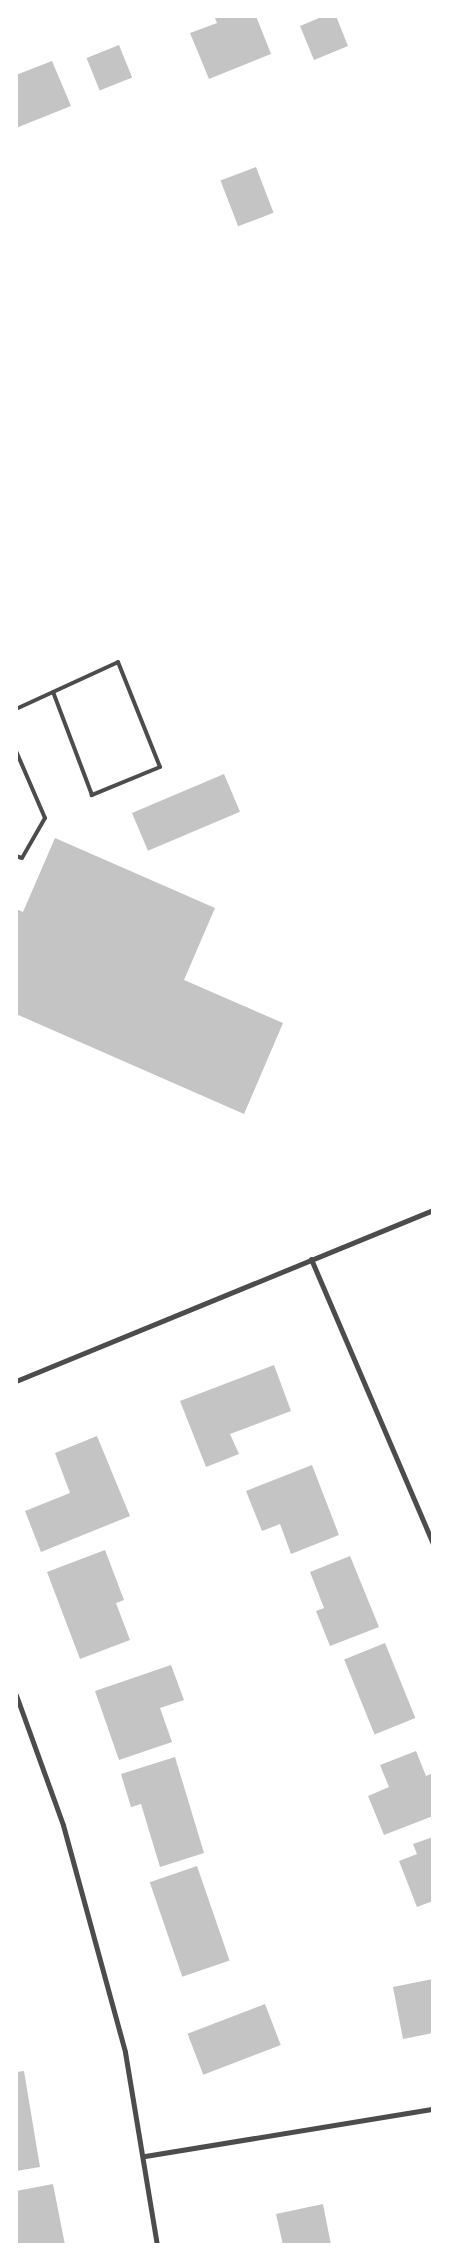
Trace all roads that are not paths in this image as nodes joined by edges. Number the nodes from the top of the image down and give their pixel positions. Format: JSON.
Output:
{"nodes":[{"id":1,"x":53,"y":692,"type":"junction"},
{"id":2,"x":16,"y":709,"type":"edge"},
{"id":3,"x":16,"y":751,"type":"edge"},
{"id":4,"x":16,"y":856,"type":"edge"},
{"id":5,"x":433,"y":1210,"type":"edge"},
{"id":6,"x":311,"y":1259,"type":"junction"},
{"id":7,"x":16,"y":1381,"type":"edge"},
{"id":8,"x":433,"y":1544,"type":"edge"},
{"id":9,"x":16,"y":1695,"type":"edge"},
{"id":10,"x":433,"y":2109,"type":"edge"},
{"id":11,"x":145,"y":2156,"type":"junction"},
{"id":12,"x":157,"y":2245,"type":"edge"}],
"edges":[{"from":1,"to":1,"type":"lane"},
{"from":1,"to":2,"type":"lane"},
{"from":3,"to":4,"type":"lane"},
{"from":5,"to":6,"type":"street"},
{"from":6,"to":7,"type":"street"},
{"from":6,"to":8,"type":"street"},
{"from":9,"to":11,"type":"street"},
{"from":10,"to":11,"type":"street"},
{"from":11,"to":12,"type":"street"}]}
